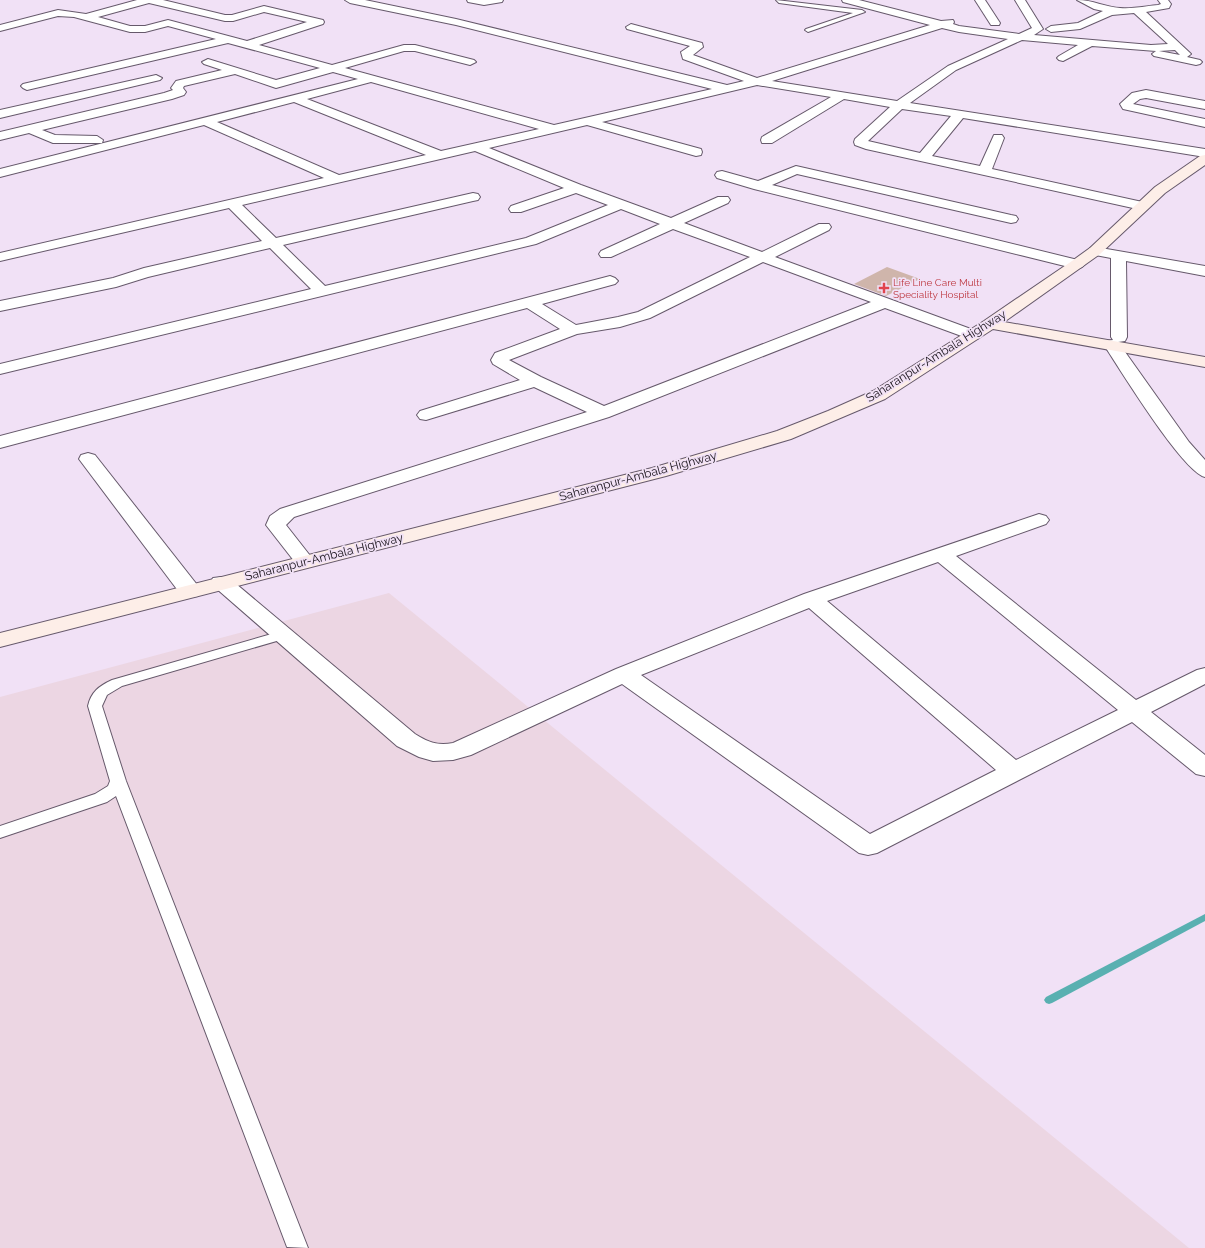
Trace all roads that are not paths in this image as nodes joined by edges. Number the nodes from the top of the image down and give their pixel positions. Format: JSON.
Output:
{"nodes":[{"id":1,"x":149,"y":0,"type":"edge"},
{"id":2,"x":350,"y":0,"type":"edge"},
{"id":3,"x":472,"y":0,"type":"edge"},
{"id":4,"x":498,"y":0,"type":"edge"},
{"id":5,"x":846,"y":0,"type":"edge"},
{"id":6,"x":980,"y":0,"type":"edge"},
{"id":7,"x":1020,"y":0,"type":"edge"},
{"id":8,"x":1082,"y":0,"type":"edge"},
{"id":9,"x":1163,"y":0,"type":"edge"},
{"id":10,"x":779,"y":1,"type":"dead end"},
{"id":11,"x":416,"y":2,"type":"dead end"},
{"id":12,"x":871,"y":4,"type":"edge"},
{"id":13,"x":398,"y":9,"type":"junction"},
{"id":14,"x":1137,"y":10,"type":"junction"},
{"id":15,"x":1121,"y":11,"type":"junction"},
{"id":16,"x":201,"y":12,"type":"junction"},
{"id":17,"x":862,"y":12,"type":"junction"},
{"id":18,"x":942,"y":12,"type":"dead end"},
{"id":19,"x":87,"y":17,"type":"junction"},
{"id":20,"x":948,"y":21,"type":"junction"},
{"id":21,"x":981,"y":21,"type":"dead end"},
{"id":22,"x":168,"y":23,"type":"junction"},
{"id":23,"x":995,"y":23,"type":"junction"},
{"id":24,"x":631,"y":27,"type":"dead end"},
{"id":25,"x":0,"y":28,"type":"edge"},
{"id":26,"x":808,"y":30,"type":"dead end"},
{"id":27,"x":1029,"y":33,"type":"junction"},
{"id":28,"x":228,"y":40,"type":"junction"},
{"id":29,"x":1090,"y":43,"type":"junction"},
{"id":30,"x":1104,"y":44,"type":"junction"},
{"id":31,"x":247,"y":45,"type":"junction"},
{"id":32,"x":1178,"y":47,"type":"junction"},
{"id":33,"x":1064,"y":58,"type":"dead end"},
{"id":34,"x":208,"y":62,"type":"dead end"},
{"id":35,"x":470,"y":62,"type":"dead end"},
{"id":36,"x":1200,"y":63,"type":"edge"},
{"id":37,"x":123,"y":65,"type":"junction"},
{"id":38,"x":332,"y":68,"type":"junction"},
{"id":39,"x":235,"y":71,"type":"junction"},
{"id":40,"x":372,"y":79,"type":"junction"},
{"id":41,"x":167,"y":82,"type":"junction"},
{"id":42,"x":757,"y":82,"type":"junction"},
{"id":43,"x":27,"y":86,"type":"dead end"},
{"id":44,"x":726,"y":89,"type":"junction"},
{"id":45,"x":843,"y":95,"type":"junction"},
{"id":46,"x":296,"y":99,"type":"junction"},
{"id":47,"x":900,"y":104,"type":"junction"},
{"id":48,"x":1205,"y":105,"type":"edge"},
{"id":49,"x":0,"y":114,"type":"edge"},
{"id":50,"x":960,"y":114,"type":"junction"},
{"id":51,"x":205,"y":121,"type":"junction"},
{"id":52,"x":587,"y":122,"type":"junction"},
{"id":53,"x":1205,"y":123,"type":"edge"},
{"id":54,"x":30,"y":129,"type":"junction"},
{"id":55,"x":554,"y":129,"type":"junction"},
{"id":56,"x":0,"y":136,"type":"edge"},
{"id":57,"x":998,"y":138,"type":"dead end"},
{"id":58,"x":767,"y":140,"type":"dead end"},
{"id":59,"x":116,"y":144,"type":"junction"},
{"id":60,"x":476,"y":147,"type":"junction"},
{"id":61,"x":696,"y":152,"type":"dead end"},
{"id":62,"x":1205,"y":153,"type":"edge"},
{"id":63,"x":439,"y":155,"type":"junction"},
{"id":64,"x":924,"y":157,"type":"junction"},
{"id":65,"x":1205,"y":159,"type":"edge"},
{"id":66,"x":985,"y":170,"type":"junction"},
{"id":67,"x":0,"y":173,"type":"edge"},
{"id":68,"x":722,"y":175,"type":"dead end"},
{"id":69,"x":338,"y":179,"type":"junction"},
{"id":70,"x":760,"y":186,"type":"junction"},
{"id":71,"x":576,"y":188,"type":"junction"},
{"id":72,"x":473,"y":197,"type":"dead end"},
{"id":73,"x":723,"y":200,"type":"dead end"},
{"id":74,"x":232,"y":203,"type":"junction"},
{"id":75,"x":621,"y":204,"type":"junction"},
{"id":76,"x":1142,"y":206,"type":"junction"},
{"id":77,"x":516,"y":209,"type":"dead end"},
{"id":78,"x":1011,"y":220,"type":"dead end"},
{"id":79,"x":673,"y":223,"type":"junction"},
{"id":80,"x":824,"y":227,"type":"dead end"},
{"id":81,"x":273,"y":243,"type":"junction"},
{"id":82,"x":1095,"y":251,"type":"junction"},
{"id":83,"x":606,"y":254,"type":"dead end"},
{"id":84,"x":1118,"y":255,"type":"junction"},
{"id":85,"x":0,"y":257,"type":"edge"},
{"id":86,"x":764,"y":257,"type":"junction"},
{"id":87,"x":1077,"y":264,"type":"junction"},
{"id":88,"x":1205,"y":271,"type":"edge"},
{"id":89,"x":610,"y":281,"type":"dead end"},
{"id":90,"x":321,"y":291,"type":"junction"},
{"id":91,"x":886,"y":302,"type":"junction"},
{"id":92,"x":530,"y":303,"type":"junction"},
{"id":93,"x":0,"y":306,"type":"edge"},
{"id":94,"x":997,"y":319,"type":"junction"},
{"id":95,"x":573,"y":330,"type":"junction"},
{"id":96,"x":973,"y":335,"type":"junction"},
{"id":97,"x":1115,"y":341,"type":"junction"},
{"id":98,"x":1205,"y":352,"type":"edge"},
{"id":99,"x":1205,"y":362,"type":"edge"},
{"id":100,"x":0,"y":369,"type":"edge"},
{"id":101,"x":535,"y":381,"type":"junction"},
{"id":102,"x":603,"y":413,"type":"junction"},
{"id":103,"x":426,"y":415,"type":"dead end"},
{"id":104,"x":0,"y":442,"type":"edge"},
{"id":105,"x":88,"y":459,"type":"dead end"},
{"id":106,"x":1205,"y":471,"type":"edge"},
{"id":107,"x":1039,"y":520,"type":"dead end"},
{"id":108,"x":941,"y":554,"type":"junction"},
{"id":109,"x":305,"y":562,"type":"junction"},
{"id":110,"x":221,"y":583,"type":"junction"},
{"id":111,"x":190,"y":591,"type":"junction"},
{"id":112,"x":812,"y":599,"type":"junction"},
{"id":113,"x":282,"y":635,"type":"junction"},
{"id":114,"x":0,"y":640,"type":"edge"},
{"id":115,"x":624,"y":674,"type":"junction"},
{"id":116,"x":1205,"y":675,"type":"edge"},
{"id":117,"x":1135,"y":711,"type":"junction"},
{"id":118,"x":1205,"y":768,"type":"edge"},
{"id":119,"x":1014,"y":772,"type":"junction"},
{"id":120,"x":118,"y":781,"type":"junction"},
{"id":121,"x":0,"y":832,"type":"edge"},
{"id":122,"x":298,"y":1247,"type":"dead end"}],
"edges":[{"from":1,"to":16,"type":"street"},
{"from":1,"to":19,"type":"street"},
{"from":2,"to":13,"type":"street"},
{"from":3,"to":4,"type":"street"},
{"from":5,"to":12,"type":"street"},
{"from":6,"to":23,"type":"street"},
{"from":7,"to":27,"type":"street"},
{"from":8,"to":15,"type":"street"},
{"from":9,"to":14,"type":"street"},
{"from":10,"to":17,"type":"lane"},
{"from":11,"to":13,"type":"street"},
{"from":12,"to":17,"type":"lane"},
{"from":12,"to":20,"type":"street"},
{"from":13,"to":44,"type":"street"},
{"from":14,"to":15,"type":"street"},
{"from":14,"to":32,"type":"street"},
{"from":15,"to":27,"type":"street"},
{"from":16,"to":22,"type":"street"},
{"from":16,"to":31,"type":"street"},
{"from":17,"to":26,"type":"lane"},
{"from":18,"to":20,"type":"street"},
{"from":19,"to":22,"type":"street"},
{"from":19,"to":25,"type":"street"},
{"from":20,"to":27,"type":"street"},
{"from":20,"to":42,"type":"street"},
{"from":21,"to":23,"type":"street"},
{"from":22,"to":28,"type":"street"},
{"from":23,"to":27,"type":"street"},
{"from":24,"to":42,"type":"street"},
{"from":27,"to":29,"type":"street"},
{"from":27,"to":32,"type":"street"},
{"from":27,"to":47,"type":"street"},
{"from":28,"to":31,"type":"street"},
{"from":28,"to":37,"type":"street"},
{"from":29,"to":30,"type":"street"},
{"from":29,"to":33,"type":"street"},
{"from":30,"to":32,"type":"street"},
{"from":30,"to":36,"type":"street"},
{"from":31,"to":38,"type":"street"},
{"from":32,"to":36,"type":"street"},
{"from":34,"to":39,"type":"street"},
{"from":35,"to":38,"type":"street"},
{"from":37,"to":41,"type":"street"},
{"from":37,"to":43,"type":"street"},
{"from":38,"to":39,"type":"street"},
{"from":38,"to":40,"type":"street"},
{"from":39,"to":41,"type":"street"},
{"from":40,"to":46,"type":"street"},
{"from":40,"to":55,"type":"street"},
{"from":41,"to":49,"type":"street"},
{"from":41,"to":54,"type":"street"},
{"from":42,"to":44,"type":"street"},
{"from":42,"to":45,"type":"street"},
{"from":44,"to":52,"type":"street"},
{"from":45,"to":47,"type":"street"},
{"from":45,"to":58,"type":"street"},
{"from":46,"to":51,"type":"street"},
{"from":46,"to":63,"type":"street"},
{"from":47,"to":50,"type":"street"},
{"from":47,"to":64,"type":"street"},
{"from":48,"to":53,"type":"street"},
{"from":50,"to":62,"type":"street"},
{"from":50,"to":64,"type":"street"},
{"from":51,"to":59,"type":"street"},
{"from":51,"to":69,"type":"street"},
{"from":52,"to":55,"type":"street"},
{"from":52,"to":61,"type":"street"},
{"from":54,"to":56,"type":"street"},
{"from":54,"to":59,"type":"street"},
{"from":55,"to":60,"type":"street"},
{"from":57,"to":66,"type":"street"},
{"from":59,"to":67,"type":"street"},
{"from":60,"to":63,"type":"street"},
{"from":60,"to":71,"type":"street"},
{"from":63,"to":69,"type":"street"},
{"from":64,"to":66,"type":"street"},
{"from":65,"to":76,"type":"main road","name":"Saharanpur-Ambala Highway"},
{"from":66,"to":76,"type":"street"},
{"from":68,"to":70,"type":"street"},
{"from":69,"to":74,"type":"street"},
{"from":70,"to":78,"type":"street"},
{"from":70,"to":87,"type":"street"},
{"from":71,"to":75,"type":"street"},
{"from":71,"to":77,"type":"street"},
{"from":72,"to":81,"type":"street"},
{"from":73,"to":79,"type":"street"},
{"from":74,"to":81,"type":"street"},
{"from":74,"to":85,"type":"street"},
{"from":75,"to":79,"type":"street"},
{"from":75,"to":90,"type":"street"},
{"from":76,"to":82,"type":"main road","name":"Saharanpur-Ambala Highway"},
{"from":79,"to":83,"type":"street"},
{"from":79,"to":86,"type":"street"},
{"from":80,"to":86,"type":"street"},
{"from":81,"to":90,"type":"street"},
{"from":81,"to":93,"type":"street"},
{"from":82,"to":84,"type":"street"},
{"from":82,"to":87,"type":"main road","name":"Saharanpur-Ambala Highway"},
{"from":84,"to":88,"type":"street"},
{"from":84,"to":97,"type":"street"},
{"from":86,"to":91,"type":"street"},
{"from":86,"to":95,"type":"street"},
{"from":87,"to":94,"type":"main road","name":"Saharanpur-Ambala Highway"},
{"from":89,"to":92,"type":"street"},
{"from":90,"to":100,"type":"street"},
{"from":91,"to":96,"type":"street"},
{"from":91,"to":102,"type":"street"},
{"from":92,"to":95,"type":"street"},
{"from":92,"to":104,"type":"street"},
{"from":94,"to":96,"type":"main road","name":"Saharanpur-Ambala Highway"},
{"from":94,"to":97,"type":"main road"},
{"from":95,"to":101,"type":"street"},
{"from":96,"to":109,"type":"main road","name":"Saharanpur-Ambala Highway"},
{"from":97,"to":98,"type":"main road"},
{"from":97,"to":99,"type":"main road"},
{"from":97,"to":106,"type":"street"},
{"from":101,"to":102,"type":"street"},
{"from":101,"to":103,"type":"street"},
{"from":102,"to":109,"type":"street"},
{"from":105,"to":111,"type":"street"},
{"from":107,"to":108,"type":"street"},
{"from":108,"to":112,"type":"street"},
{"from":108,"to":117,"type":"street"},
{"from":109,"to":110,"type":"main road","name":"Saharanpur-Ambala Highway"},
{"from":110,"to":111,"type":"main road","name":"Saharanpur-Ambala Highway"},
{"from":110,"to":113,"type":"street"},
{"from":111,"to":114,"type":"main road","name":"Saharanpur-Ambala Highway"},
{"from":112,"to":115,"type":"street"},
{"from":112,"to":119,"type":"street"},
{"from":113,"to":115,"type":"street"},
{"from":113,"to":120,"type":"lane"},
{"from":115,"to":119,"type":"street"},
{"from":116,"to":117,"type":"street"},
{"from":117,"to":118,"type":"street"},
{"from":117,"to":119,"type":"street"},
{"from":120,"to":121,"type":"lane"},
{"from":120,"to":122,"type":"lane"}]}
